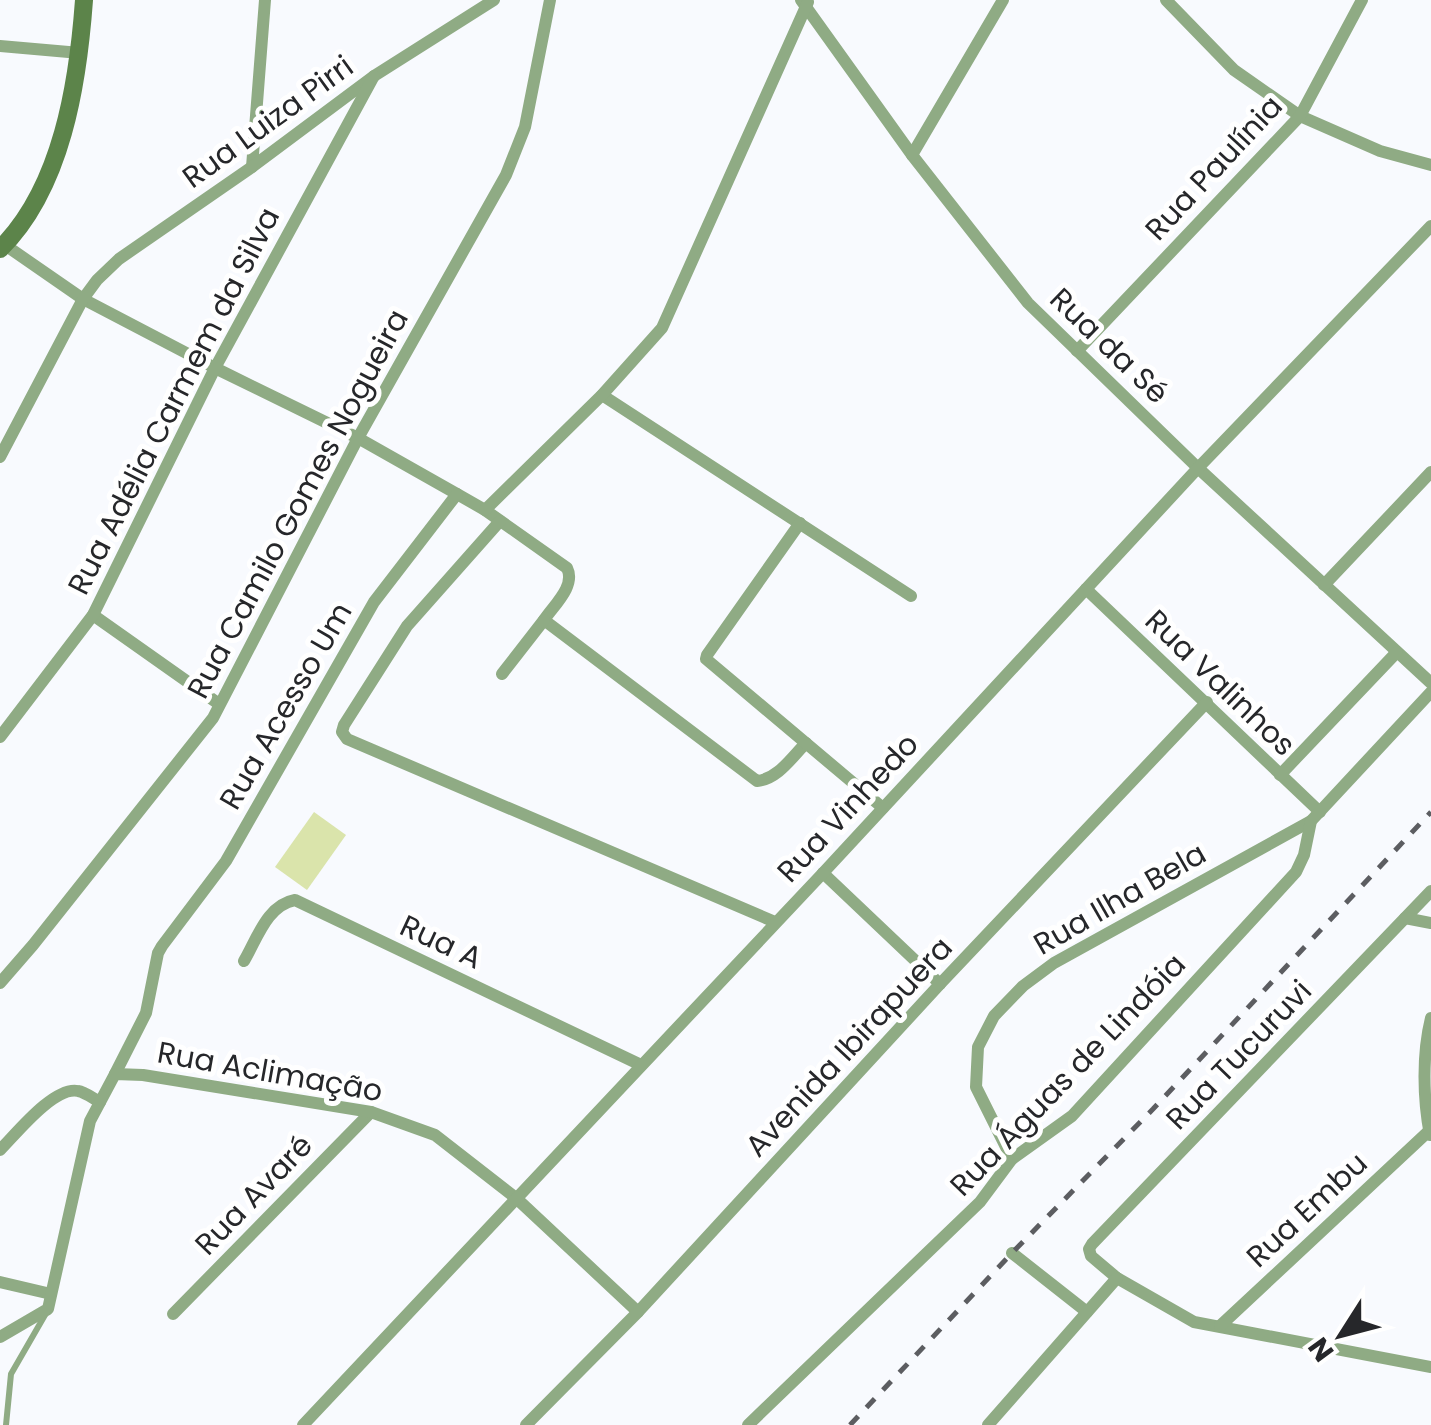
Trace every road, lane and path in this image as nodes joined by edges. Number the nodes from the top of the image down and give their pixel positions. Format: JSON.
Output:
{"nodes":[{"id":1,"x":84,"y":0,"type":"edge"},
{"id":2,"x":265,"y":0,"type":"edge"},
{"id":3,"x":494,"y":0,"type":"edge"},
{"id":4,"x":550,"y":0,"type":"edge"},
{"id":5,"x":1003,"y":0,"type":"edge"},
{"id":6,"x":1166,"y":0,"type":"edge"},
{"id":7,"x":1362,"y":0,"type":"edge"},
{"id":8,"x":805,"y":2,"type":"edge"},
{"id":9,"x":0,"y":46,"type":"edge"},
{"id":10,"x":80,"y":54,"type":"junction"},
{"id":11,"x":374,"y":76,"type":"junction"},
{"id":12,"x":1300,"y":116,"type":"junction"},
{"id":13,"x":912,"y":155,"type":"junction"},
{"id":14,"x":1431,"y":165,"type":"edge"},
{"id":15,"x":252,"y":167,"type":"junction"},
{"id":16,"x":1431,"y":226,"type":"edge"},
{"id":17,"x":2,"y":247,"type":"edge"},
{"id":18,"x":83,"y":299,"type":"junction"},
{"id":19,"x":1076,"y":351,"type":"junction"},
{"id":20,"x":215,"y":368,"type":"junction"},
{"id":21,"x":602,"y":395,"type":"junction"},
{"id":22,"x":358,"y":438,"type":"junction"},
{"id":23,"x":0,"y":458,"type":"edge"},
{"id":24,"x":1198,"y":468,"type":"junction"},
{"id":25,"x":1431,"y":472,"type":"edge"},
{"id":26,"x":457,"y":494,"type":"junction"},
{"id":27,"x":485,"y":510,"type":"junction"},
{"id":28,"x":500,"y":521,"type":"junction"},
{"id":29,"x":800,"y":523,"type":"junction"},
{"id":30,"x":1324,"y":585,"type":"junction"},
{"id":31,"x":1086,"y":590,"type":"junction"},
{"id":32,"x":911,"y":596,"type":"dead end"},
{"id":33,"x":93,"y":615,"type":"junction"},
{"id":34,"x":544,"y":620,"type":"junction"},
{"id":35,"x":1397,"y":652,"type":"junction"},
{"id":36,"x":502,"y":674,"type":"dead end"},
{"id":37,"x":1431,"y":683,"type":"edge"},
{"id":38,"x":1431,"y":692,"type":"edge"},
{"id":39,"x":1207,"y":702,"type":"junction"},
{"id":40,"x":218,"y":704,"type":"junction"},
{"id":41,"x":0,"y":738,"type":"edge"},
{"id":42,"x":806,"y":743,"type":"junction"},
{"id":43,"x":1280,"y":775,"type":"junction"},
{"id":44,"x":882,"y":808,"type":"junction"},
{"id":45,"x":1315,"y":816,"type":"junction"},
{"id":46,"x":823,"y":872,"type":"junction"},
{"id":47,"x":1431,"y":891,"type":"edge"},
{"id":48,"x":1405,"y":918,"type":"junction"},
{"id":49,"x":775,"y":922,"type":"junction"},
{"id":50,"x":1431,"y":924,"type":"edge"},
{"id":51,"x":244,"y":961,"type":"dead end"},
{"id":52,"x":0,"y":983,"type":"edge"},
{"id":53,"x":940,"y":984,"type":"junction"},
{"id":54,"x":1431,"y":1018,"type":"edge"},
{"id":55,"x":641,"y":1065,"type":"junction"},
{"id":56,"x":115,"y":1074,"type":"junction"},
{"id":57,"x":100,"y":1102,"type":"junction"},
{"id":58,"x":371,"y":1112,"type":"junction"},
{"id":59,"x":1430,"y":1134,"type":"edge"},
{"id":60,"x":0,"y":1150,"type":"edge"},
{"id":61,"x":1012,"y":1159,"type":"junction"},
{"id":62,"x":516,"y":1198,"type":"junction"},
{"id":63,"x":1012,"y":1253,"type":"dead end"},
{"id":64,"x":1117,"y":1278,"type":"junction"},
{"id":65,"x":0,"y":1282,"type":"edge"},
{"id":66,"x":51,"y":1294,"type":"junction"},
{"id":67,"x":48,"y":1310,"type":"junction"},
{"id":68,"x":638,"y":1312,"type":"junction"},
{"id":69,"x":1086,"y":1312,"type":"junction"},
{"id":70,"x":174,"y":1314,"type":"dead end"},
{"id":71,"x":1220,"y":1326,"type":"junction"},
{"id":72,"x":0,"y":1337,"type":"edge"},
{"id":73,"x":1431,"y":1351,"type":"edge"},
{"id":74,"x":1424,"y":1366,"type":"edge"},
{"id":75,"x":6,"y":1425,"type":"edge"},
{"id":76,"x":303,"y":1425,"type":"edge"},
{"id":77,"x":526,"y":1425,"type":"edge"},
{"id":78,"x":748,"y":1425,"type":"edge"},
{"id":79,"x":988,"y":1425,"type":"edge"}],
"edges":[{"from":1,"to":10,"type":"street"},
{"from":2,"to":15,"type":"street"},
{"from":3,"to":11,"type":"street","name":"Rua Luiza Pirri"},
{"from":4,"to":22,"type":"street","name":"Rua Camilo Gomes Nogueira"},
{"from":5,"to":13,"type":"street"},
{"from":6,"to":12,"type":"street"},
{"from":7,"to":12,"type":"street","name":"Rua Paulínia"},
{"from":8,"to":13,"type":"street","name":"Rua da Sé"},
{"from":8,"to":21,"type":"street"},
{"from":9,"to":10,"type":"street"},
{"from":10,"to":17,"type":"street"},
{"from":11,"to":15,"type":"street","name":"Rua Luiza Pirri"},
{"from":11,"to":20,"type":"street","name":"Rua Adélia Carmem da Silva"},
{"from":12,"to":14,"type":"street"},
{"from":12,"to":19,"type":"street","name":"Rua Paulínia"},
{"from":13,"to":19,"type":"street","name":"Rua da Sé"},
{"from":15,"to":18,"type":"street","name":"Rua Luiza Pirri"},
{"from":16,"to":24,"type":"street","name":"Rua Vinhedo"},
{"from":17,"to":18,"type":"street"},
{"from":18,"to":20,"type":"street"},
{"from":18,"to":23,"type":"street","name":"Rua Luiza Pirri"},
{"from":19,"to":24,"type":"street","name":"Rua da Sé"},
{"from":20,"to":22,"type":"street"},
{"from":20,"to":33,"type":"street","name":"Rua Adélia Carmem da Silva"},
{"from":21,"to":27,"type":"street"},
{"from":21,"to":29,"type":"street"},
{"from":22,"to":26,"type":"street"},
{"from":22,"to":40,"type":"street","name":"Rua Camilo Gomes Nogueira"},
{"from":24,"to":30,"type":"street","name":"Rua da Sé"},
{"from":24,"to":31,"type":"street","name":"Rua Vinhedo"},
{"from":25,"to":30,"type":"street"},
{"from":26,"to":27,"type":"street"},
{"from":26,"to":56,"type":"street","name":"Rua Acesso Um"},
{"from":27,"to":28,"type":"street"},
{"from":28,"to":34,"type":"street"},
{"from":28,"to":49,"type":"street"},
{"from":29,"to":32,"type":"street"},
{"from":29,"to":42,"type":"street"},
{"from":30,"to":35,"type":"street","name":"Rua da Sé"},
{"from":31,"to":39,"type":"street","name":"Rua Valinhos"},
{"from":31,"to":44,"type":"street","name":"Rua Vinhedo"},
{"from":33,"to":40,"type":"street"},
{"from":33,"to":41,"type":"street","name":"Rua Adélia Carmem da Silva"},
{"from":34,"to":36,"type":"street"},
{"from":34,"to":42,"type":"street"},
{"from":35,"to":37,"type":"street","name":"Rua da Sé"},
{"from":35,"to":43,"type":"street"},
{"from":38,"to":45,"type":"street","name":"Rua Águas de Lindóia"},
{"from":39,"to":43,"type":"street","name":"Rua Valinhos"},
{"from":39,"to":53,"type":"street","name":"Avenida Ibirapuera"},
{"from":40,"to":52,"type":"street","name":"Rua Camilo Gomes Nogueira"},
{"from":42,"to":44,"type":"street"},
{"from":43,"to":45,"type":"street","name":"Rua Valinhos"},
{"from":44,"to":46,"type":"street","name":"Rua Vinhedo"},
{"from":45,"to":61,"type":"street","name":"Rua Águas de Lindóia"},
{"from":45,"to":61,"type":"street","name":"Rua Ilha Bela"},
{"from":46,"to":49,"type":"street","name":"Rua Vinhedo"},
{"from":46,"to":53,"type":"street"},
{"from":47,"to":48,"type":"street","name":"Rua Tucuruvi"},
{"from":48,"to":50,"type":"street"},
{"from":48,"to":64,"type":"street","name":"Rua Tucuruvi"},
{"from":49,"to":55,"type":"street","name":"Rua Vinhedo"},
{"from":51,"to":55,"type":"street","name":"Rua A"},
{"from":53,"to":68,"type":"street","name":"Avenida Ibirapuera"},
{"from":54,"to":59,"type":"street"},
{"from":55,"to":62,"type":"street","name":"Rua Vinhedo"},
{"from":56,"to":57,"type":"street","name":"Rua Aclimação"},
{"from":56,"to":58,"type":"street","name":"Rua Aclimação"},
{"from":57,"to":60,"type":"street"},
{"from":57,"to":66,"type":"street","name":"Rua Aclimação"},
{"from":58,"to":62,"type":"street","name":"Rua Aclimação"},
{"from":58,"to":70,"type":"street","name":"Rua Avaré"},
{"from":59,"to":71,"type":"street","name":"Rua Embu"},
{"from":61,"to":78,"type":"street","name":"Rua Águas de Lindóia"},
{"from":62,"to":68,"type":"street","name":"Rua Aclimação"},
{"from":62,"to":76,"type":"street","name":"Rua Vinhedo"},
{"from":63,"to":69,"type":"street"},
{"from":64,"to":69,"type":"street"},
{"from":64,"to":71,"type":"street"},
{"from":65,"to":66,"type":"street"},
{"from":66,"to":67,"type":"street","name":"Rua Aclimação"},
{"from":67,"to":72,"type":"street"},
{"from":67,"to":75,"type":"lane"},
{"from":68,"to":77,"type":"street","name":"Avenida Ibirapuera"},
{"from":69,"to":79,"type":"street"},
{"from":71,"to":74,"type":"street"},
{"from":73,"to":74,"type":"street"}]}
